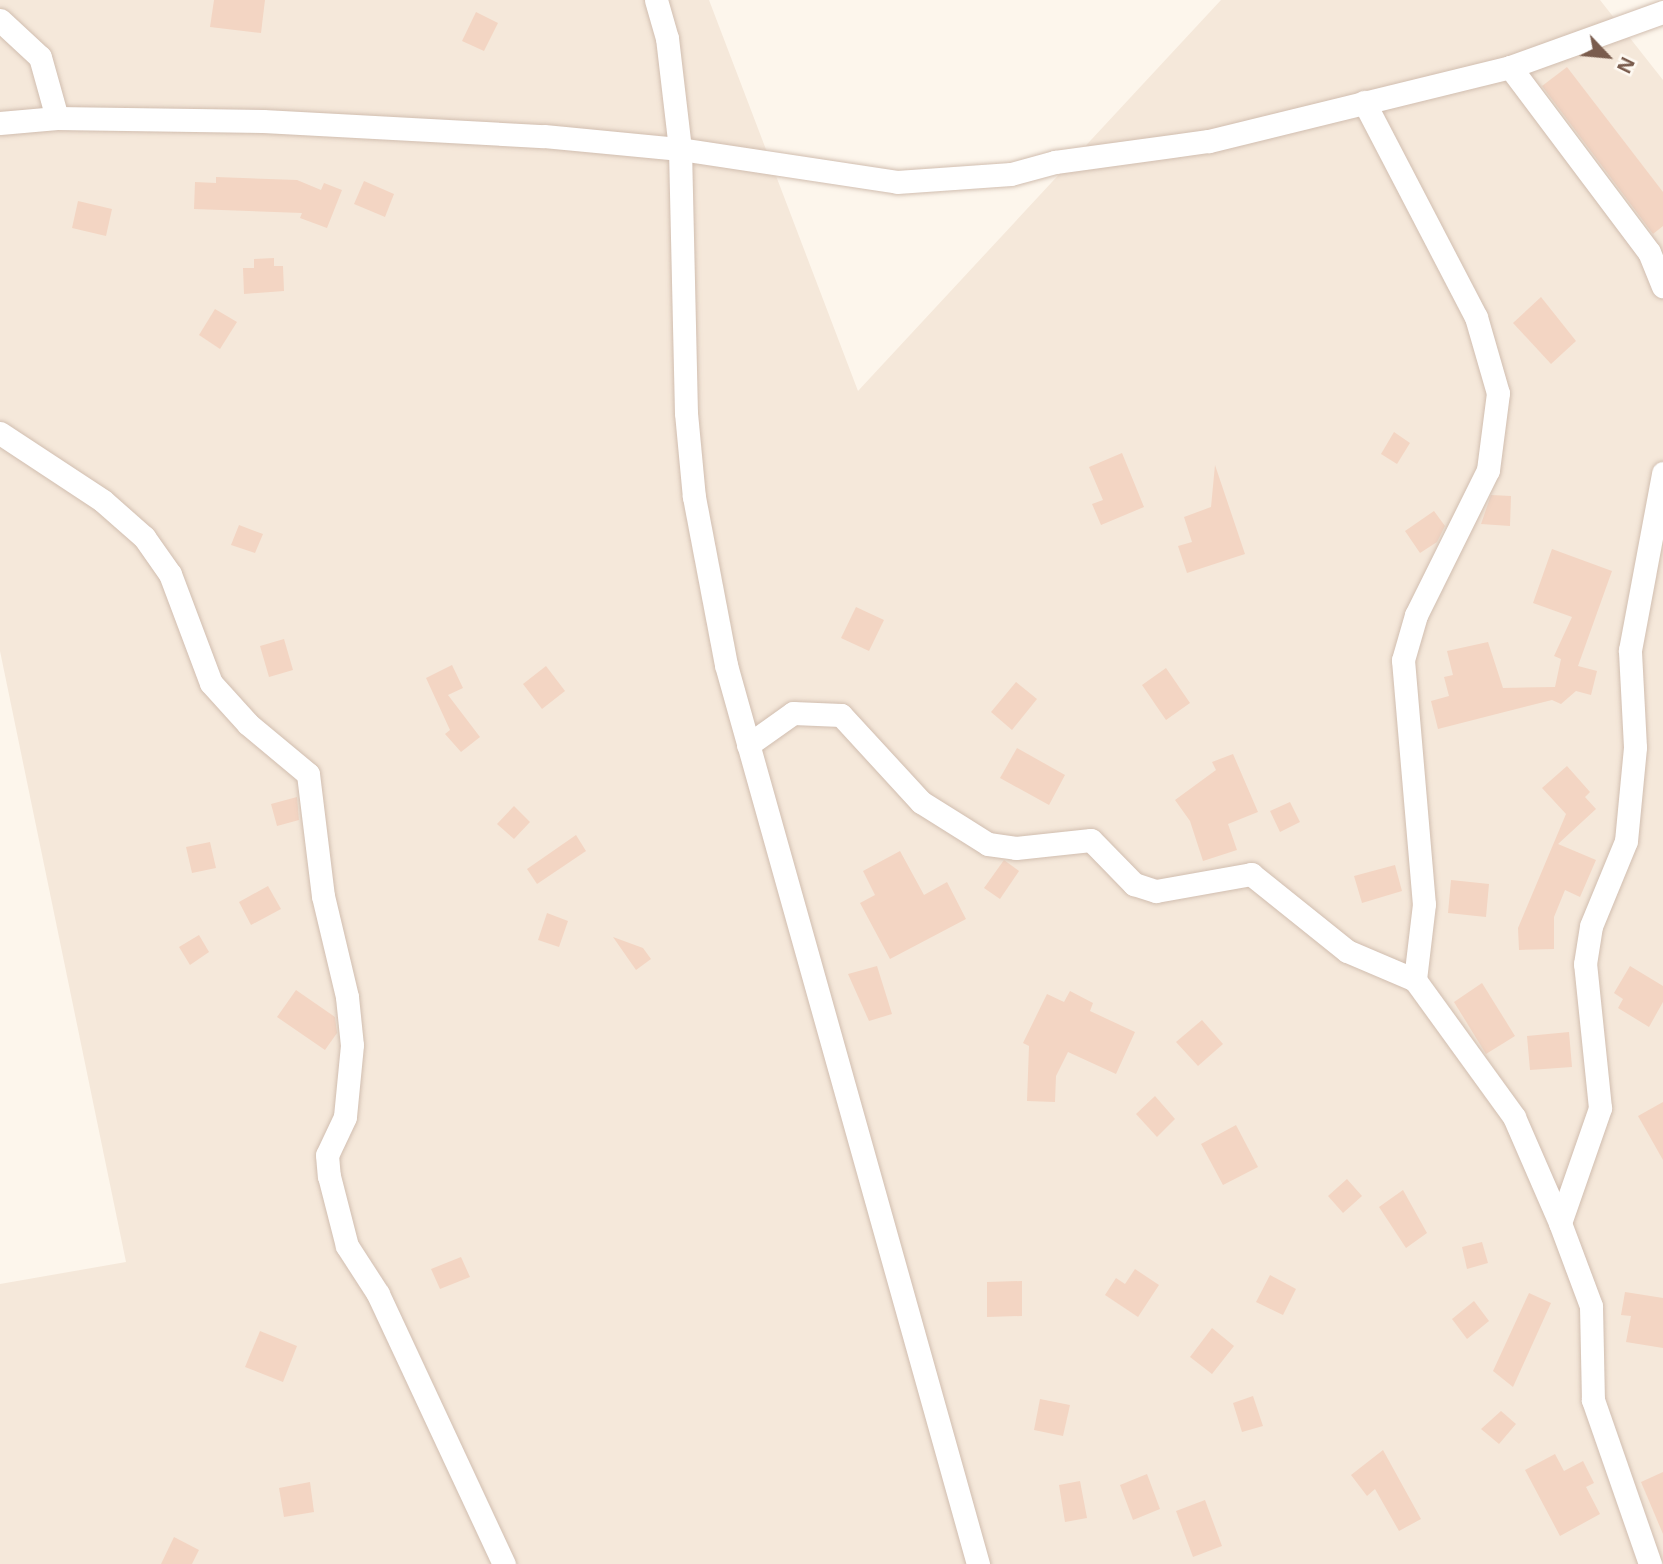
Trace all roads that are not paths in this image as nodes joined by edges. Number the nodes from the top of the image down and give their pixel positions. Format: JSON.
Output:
{"nodes":[{"id":1,"x":656,"y":0,"type":"edge"},
{"id":2,"x":1663,"y":12,"type":"edge"},
{"id":3,"x":0,"y":20,"type":"edge"},
{"id":4,"x":1510,"y":67,"type":"junction"},
{"id":5,"x":1364,"y":102,"type":"junction"},
{"id":6,"x":57,"y":118,"type":"junction"},
{"id":7,"x":0,"y":123,"type":"edge"},
{"id":8,"x":680,"y":149,"type":"junction"},
{"id":9,"x":1663,"y":286,"type":"edge"},
{"id":10,"x":0,"y":433,"type":"edge"},
{"id":11,"x":1663,"y":472,"type":"edge"},
{"id":12,"x":748,"y":745,"type":"junction"},
{"id":13,"x":1415,"y":980,"type":"junction"},
{"id":14,"x":1559,"y":1223,"type":"junction"},
{"id":15,"x":1647,"y":1563,"type":"edge"},
{"id":16,"x":504,"y":1564,"type":"edge"},
{"id":17,"x":978,"y":1564,"type":"edge"}],
"edges":[{"from":1,"to":8,"type":"street"},
{"from":2,"to":4,"type":"street"},
{"from":3,"to":6,"type":"street"},
{"from":4,"to":5,"type":"street"},
{"from":4,"to":9,"type":"street"},
{"from":5,"to":8,"type":"street"},
{"from":5,"to":13,"type":"street"},
{"from":6,"to":7,"type":"street"},
{"from":6,"to":8,"type":"street"},
{"from":8,"to":12,"type":"street"},
{"from":10,"to":16,"type":"street"},
{"from":11,"to":14,"type":"street"},
{"from":12,"to":13,"type":"street"},
{"from":12,"to":17,"type":"street"},
{"from":13,"to":14,"type":"street"},
{"from":14,"to":15,"type":"street"}]}
